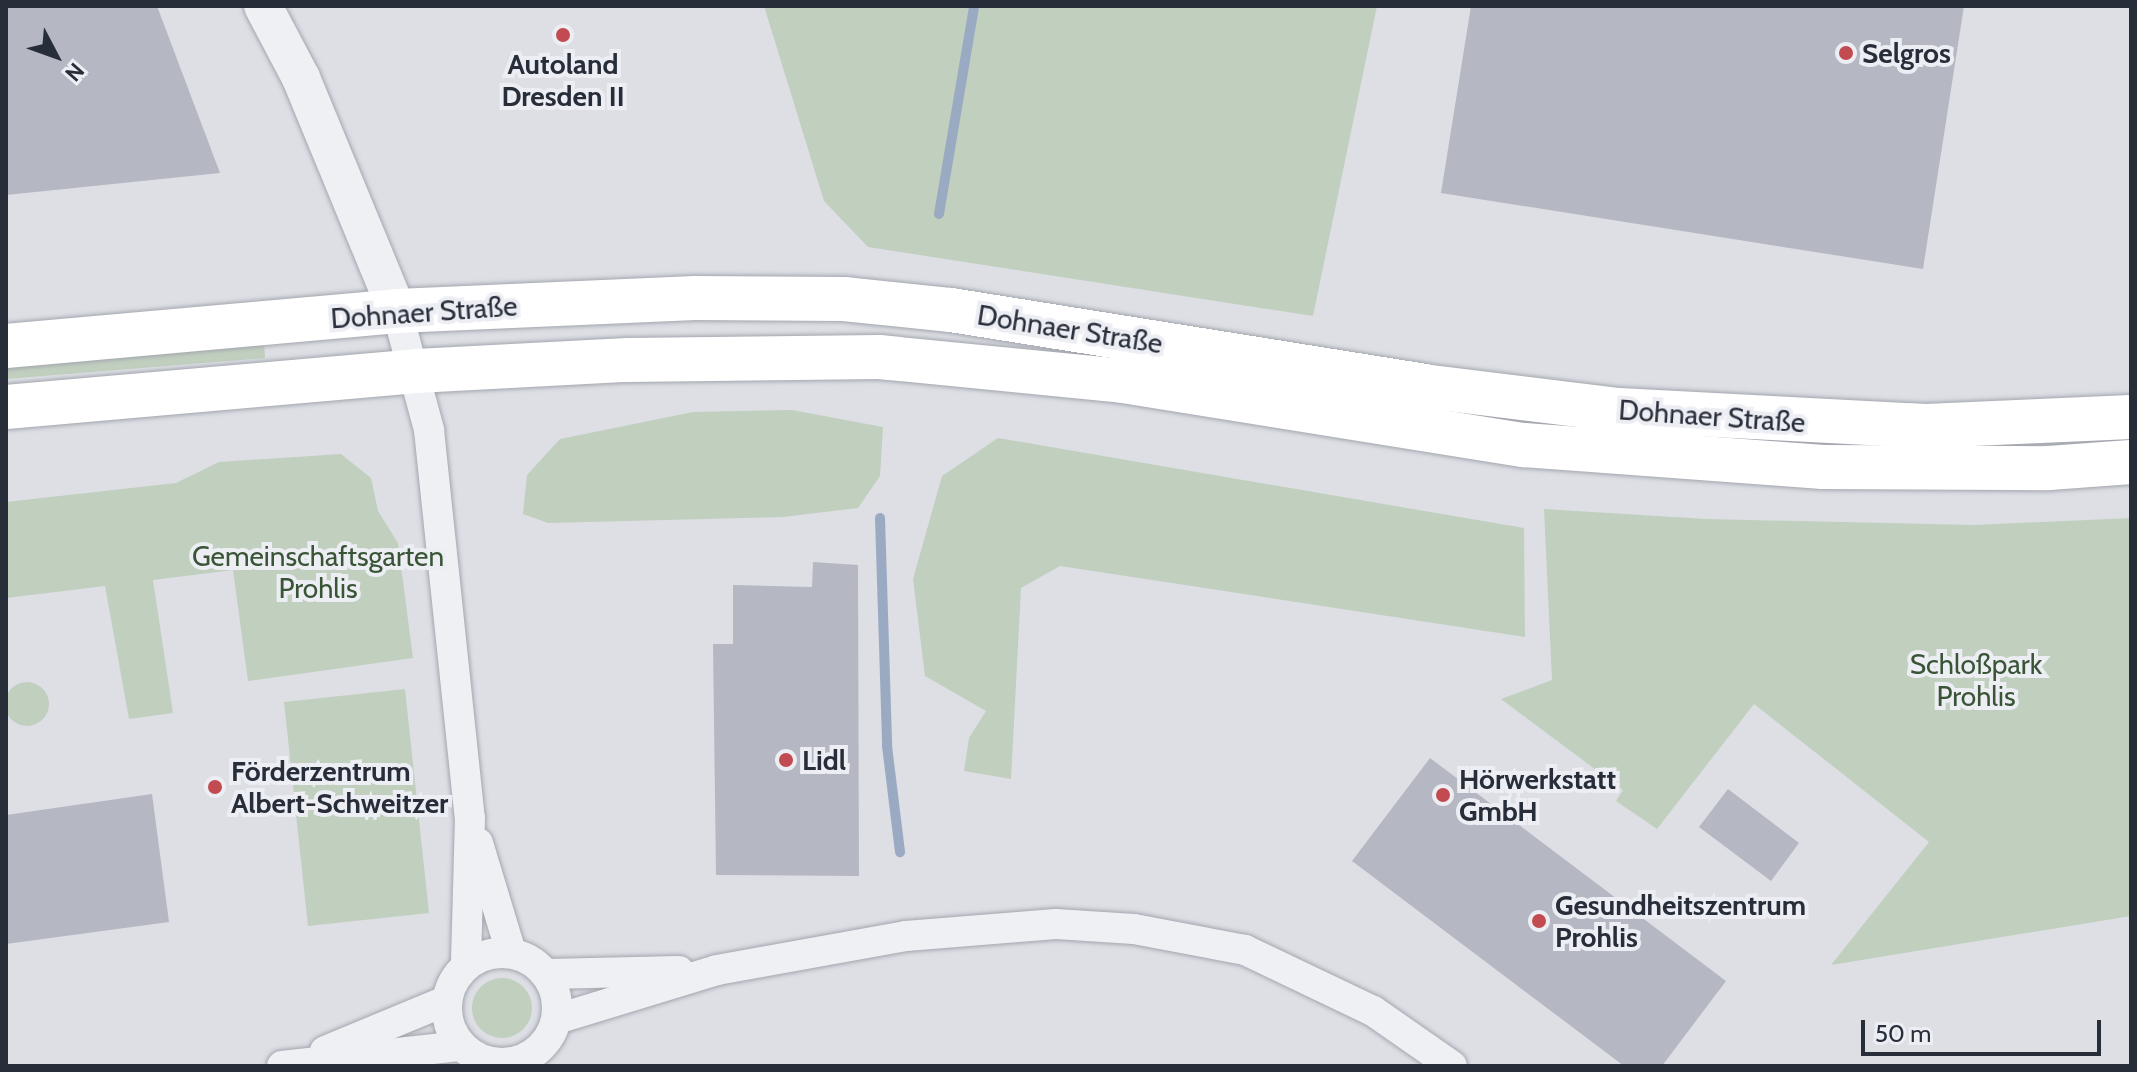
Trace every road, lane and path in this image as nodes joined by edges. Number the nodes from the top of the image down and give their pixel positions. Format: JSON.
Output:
{"nodes":[{"id":1,"x":263,"y":6,"type":"edge"},
{"id":2,"x":397,"y":311,"type":"junction"},
{"id":3,"x":6,"y":346,"type":"edge"},
{"id":4,"x":416,"y":371,"type":"junction"},
{"id":5,"x":6,"y":407,"type":"edge"},
{"id":6,"x":2131,"y":417,"type":"edge"},
{"id":7,"x":2131,"y":462,"type":"edge"},
{"id":8,"x":470,"y":818,"type":"junction"},
{"id":9,"x":511,"y":952,"type":"junction"},
{"id":10,"x":466,"y":965,"type":"junction"},
{"id":11,"x":717,"y":970,"type":"junction"},
{"id":12,"x":547,"y":974,"type":"junction"},
{"id":13,"x":446,"y":1001,"type":"junction"},
{"id":14,"x":557,"y":1019,"type":"junction"},
{"id":15,"x":461,"y":1046,"type":"junction"},
{"id":16,"x":288,"y":1065,"type":"edge"},
{"id":17,"x":1452,"y":1066,"type":"edge"}],
"edges":[{"from":1,"to":2,"type":"street"},
{"from":2,"to":3,"type":"main road","name":"Dohnaer Straße"},
{"from":2,"to":4,"type":"street"},
{"from":2,"to":6,"type":"main road","name":"Dohnaer Straße"},
{"from":4,"to":5,"type":"main road","name":"Dohnaer Straße"},
{"from":4,"to":7,"type":"main road","name":"Dohnaer Straße"},
{"from":4,"to":8,"type":"street"},
{"from":8,"to":9,"type":"street"},
{"from":8,"to":10,"type":"street"},
{"from":9,"to":10,"type":"street"},
{"from":9,"to":12,"type":"street"},
{"from":10,"to":13,"type":"street"},
{"from":11,"to":12,"type":"street"},
{"from":11,"to":14,"type":"street"},
{"from":11,"to":17,"type":"street"},
{"from":12,"to":14,"type":"street"},
{"from":13,"to":15,"type":"street"},
{"from":13,"to":16,"type":"street"},
{"from":14,"to":15,"type":"street"},
{"from":15,"to":16,"type":"street"}]}
